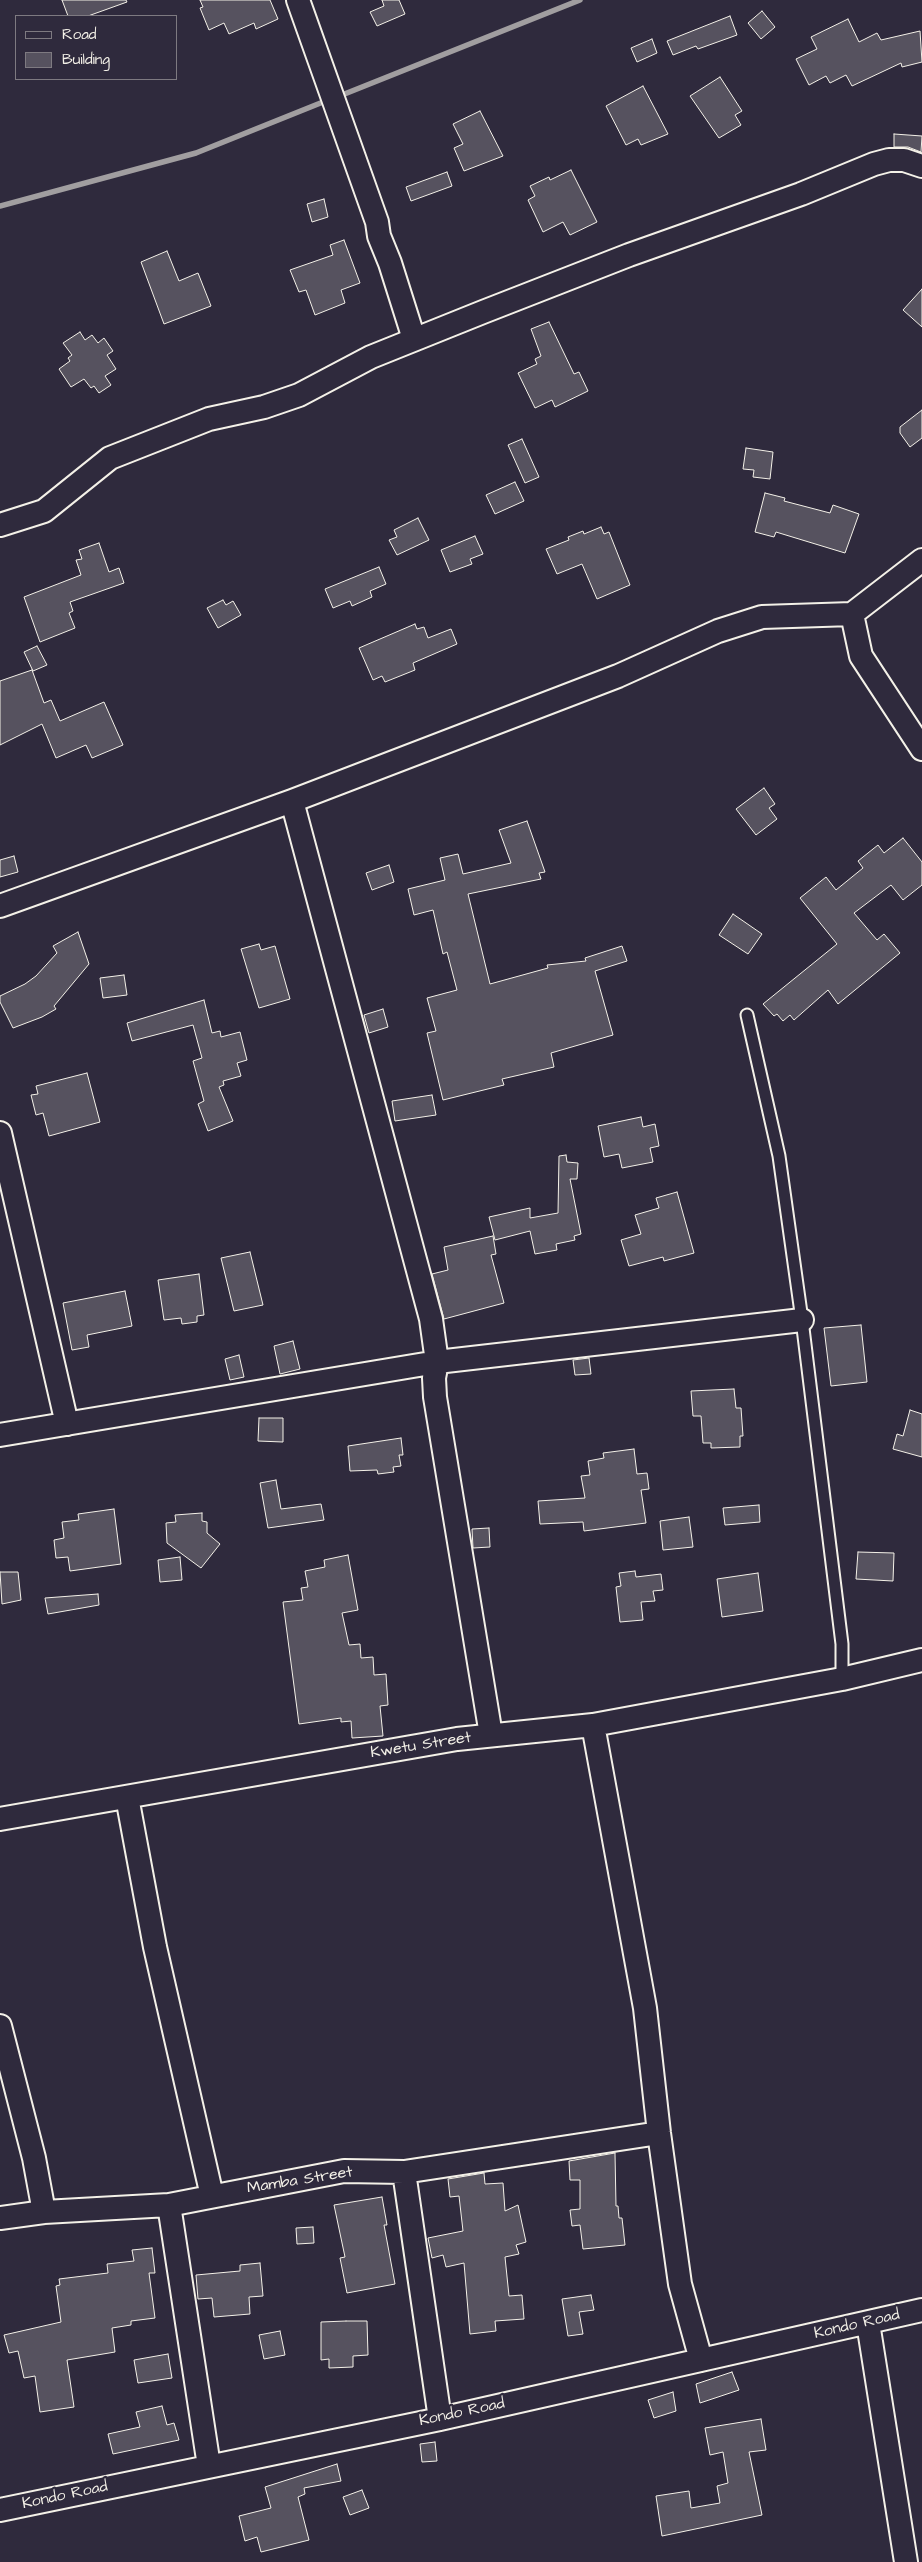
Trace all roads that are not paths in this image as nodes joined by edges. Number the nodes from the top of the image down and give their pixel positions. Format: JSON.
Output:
{"nodes":[{"id":1,"x":298,"y":0,"type":"edge"},
{"id":2,"x":922,"y":166,"type":"edge"},
{"id":3,"x":414,"y":339,"type":"junction"},
{"id":4,"x":0,"y":525,"type":"edge"},
{"id":5,"x":922,"y":560,"type":"edge"},
{"id":6,"x":852,"y":614,"type":"junction"},
{"id":7,"x":922,"y":749,"type":"edge"},
{"id":8,"x":292,"y":801,"type":"junction"},
{"id":9,"x":0,"y":906,"type":"edge"},
{"id":10,"x":748,"y":1015,"type":"dead end"},
{"id":11,"x":0,"y":1133,"type":"edge"},
{"id":12,"x":802,"y":1320,"type":"junction"},
{"id":13,"x":437,"y":1362,"type":"junction"},
{"id":14,"x":67,"y":1424,"type":"junction"},
{"id":15,"x":0,"y":1435,"type":"edge"},
{"id":16,"x":922,"y":1660,"type":"edge"},
{"id":17,"x":842,"y":1679,"type":"junction"},
{"id":18,"x":593,"y":1725,"type":"junction"},
{"id":19,"x":491,"y":1735,"type":"junction"},
{"id":20,"x":127,"y":1797,"type":"junction"},
{"id":21,"x":0,"y":1819,"type":"edge"},
{"id":22,"x":0,"y":2026,"type":"edge"},
{"id":23,"x":659,"y":2133,"type":"junction"},
{"id":24,"x":404,"y":2172,"type":"junction"},
{"id":25,"x":212,"y":2196,"type":"junction"},
{"id":26,"x":169,"y":2205,"type":"junction"},
{"id":27,"x":44,"y":2212,"type":"junction"},
{"id":28,"x":0,"y":2218,"type":"edge"},
{"id":29,"x":922,"y":2310,"type":"edge"},
{"id":30,"x":868,"y":2323,"type":"junction"},
{"id":31,"x":701,"y":2360,"type":"junction"},
{"id":32,"x":440,"y":2418,"type":"junction"},
{"id":33,"x":209,"y":2466,"type":"junction"},
{"id":34,"x":0,"y":2510,"type":"edge"},
{"id":35,"x":906,"y":2562,"type":"edge"}],
"edges":[{"from":1,"to":3,"type":"street"},
{"from":2,"to":3,"type":"street"},
{"from":3,"to":4,"type":"street"},
{"from":5,"to":6,"type":"street"},
{"from":6,"to":7,"type":"street"},
{"from":6,"to":8,"type":"street"},
{"from":8,"to":9,"type":"street"},
{"from":8,"to":13,"type":"street"},
{"from":10,"to":12,"type":"lane"},
{"from":11,"to":14,"type":"street"},
{"from":12,"to":13,"type":"street"},
{"from":12,"to":17,"type":"lane"},
{"from":13,"to":14,"type":"street"},
{"from":13,"to":19,"type":"street"},
{"from":14,"to":15,"type":"street"},
{"from":16,"to":17,"type":"street","name":"Kwetu Street"},
{"from":17,"to":18,"type":"street","name":"Kwetu Street"},
{"from":18,"to":19,"type":"street","name":"Kwetu Street"},
{"from":18,"to":23,"type":"street"},
{"from":19,"to":20,"type":"street","name":"Kwetu Street"},
{"from":20,"to":21,"type":"street","name":"Kwetu Street"},
{"from":20,"to":25,"type":"street"},
{"from":22,"to":27,"type":"street"},
{"from":23,"to":24,"type":"street","name":"Mamba Street"},
{"from":23,"to":31,"type":"street"},
{"from":24,"to":25,"type":"street","name":"Mamba Street"},
{"from":24,"to":32,"type":"street"},
{"from":25,"to":26,"type":"street","name":"Mamba Street"},
{"from":26,"to":27,"type":"street","name":"Mamba Street"},
{"from":26,"to":33,"type":"street"},
{"from":27,"to":28,"type":"street","name":"Mamba Street"},
{"from":29,"to":30,"type":"street","name":"Kondo Road"},
{"from":30,"to":31,"type":"street","name":"Kondo Road"},
{"from":30,"to":35,"type":"street"},
{"from":31,"to":32,"type":"street","name":"Kondo Road"},
{"from":32,"to":33,"type":"street","name":"Kondo Road"},
{"from":33,"to":34,"type":"street","name":"Kondo Road"}]}
